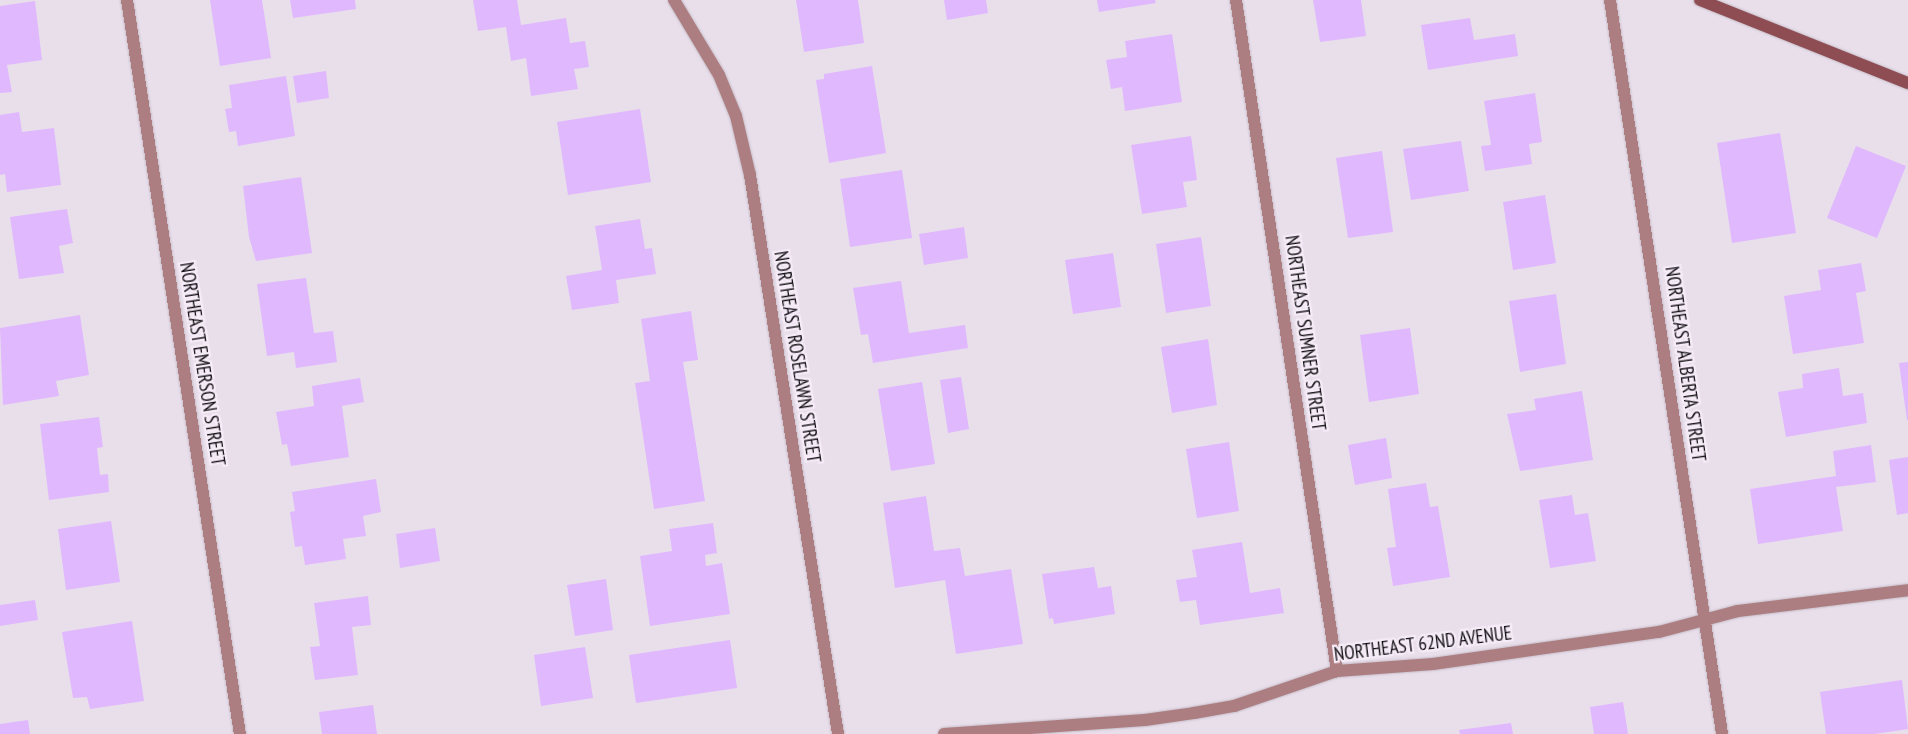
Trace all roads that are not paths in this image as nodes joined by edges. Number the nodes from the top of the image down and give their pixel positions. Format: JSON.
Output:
{"nodes":[{"id":1,"x":127,"y":0,"type":"edge"},
{"id":2,"x":674,"y":0,"type":"edge"},
{"id":3,"x":1236,"y":0,"type":"edge"},
{"id":4,"x":1610,"y":0,"type":"edge"},
{"id":5,"x":1700,"y":0,"type":"edge"},
{"id":6,"x":1908,"y":83,"type":"edge"},
{"id":7,"x":1908,"y":590,"type":"edge"},
{"id":8,"x":1704,"y":620,"type":"junction"},
{"id":9,"x":1337,"y":671,"type":"junction"},
{"id":10,"x":988,"y":732,"type":"edge"},
{"id":11,"x":240,"y":734,"type":"edge"},
{"id":12,"x":838,"y":734,"type":"edge"},
{"id":13,"x":944,"y":734,"type":"edge"},
{"id":14,"x":1722,"y":734,"type":"edge"}],
"edges":[{"from":1,"to":11,"type":"street","name":"NORTHEAST EMERSON STREET"},
{"from":2,"to":12,"type":"street","name":"NORTHEAST ROSELAWN STREET"},
{"from":3,"to":9,"type":"street","name":"NORTHEAST SUMNER STREET"},
{"from":4,"to":8,"type":"street","name":"NORTHEAST ALBERTA STREET"},
{"from":5,"to":6,"type":"main road"},
{"from":7,"to":8,"type":"street","name":"NORTHEAST 62ND AVENUE"},
{"from":8,"to":9,"type":"street","name":"NORTHEAST 62ND AVENUE"},
{"from":8,"to":14,"type":"street","name":"NORTHEAST ALBERTA STREET"},
{"from":9,"to":10,"type":"street","name":"NORTHEAST 62ND AVENUE"},
{"from":10,"to":13,"type":"street","name":"NORTHEAST 62ND AVENUE"}]}
